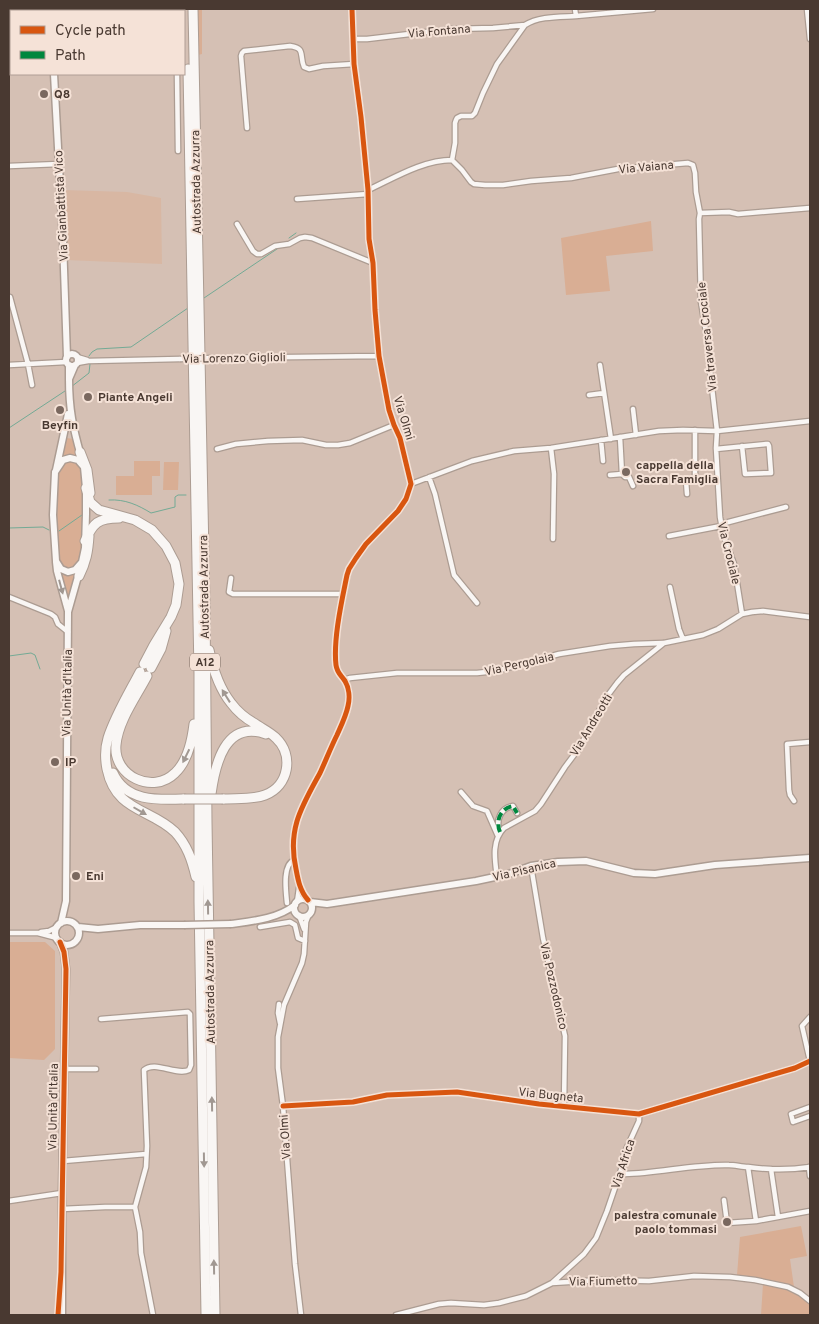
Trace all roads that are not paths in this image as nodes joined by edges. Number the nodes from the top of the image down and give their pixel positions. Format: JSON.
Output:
{"nodes":[{"id":1,"x":187,"y":9,"type":"edge"},
{"id":2,"x":193,"y":9,"type":"edge"},
{"id":3,"x":352,"y":9,"type":"edge"},
{"id":4,"x":575,"y":9,"type":"edge"},
{"id":5,"x":653,"y":9,"type":"edge"},
{"id":6,"x":807,"y":9,"type":"edge"},
{"id":7,"x":576,"y":16,"type":"junction"},
{"id":8,"x":525,"y":25,"type":"junction"},
{"id":9,"x":354,"y":39,"type":"junction"},
{"id":10,"x":810,"y":39,"type":"edge"},
{"id":11,"x":354,"y":64,"type":"junction"},
{"id":12,"x":54,"y":75,"type":"edge"},
{"id":13,"x":177,"y":75,"type":"edge"},
{"id":14,"x":247,"y":128,"type":"dead end"},
{"id":15,"x":178,"y":151,"type":"dead end"},
{"id":16,"x":452,"y":160,"type":"junction"},
{"id":17,"x":59,"y":164,"type":"junction"},
{"id":18,"x":9,"y":166,"type":"edge"},
{"id":19,"x":368,"y":192,"type":"junction"},
{"id":20,"x":297,"y":199,"type":"dead end"},
{"id":21,"x":810,"y":208,"type":"edge"},
{"id":22,"x":700,"y":213,"type":"junction"},
{"id":23,"x":237,"y":224,"type":"dead end"},
{"id":24,"x":373,"y":263,"type":"junction"},
{"id":25,"x":10,"y":296,"type":"edge"},
{"id":26,"x":380,"y":356,"type":"junction"},
{"id":27,"x":72,"y":361,"type":"junction"},
{"id":28,"x":28,"y":364,"type":"junction"},
{"id":29,"x":9,"y":365,"type":"edge"},
{"id":30,"x":600,"y":365,"type":"dead end"},
{"id":31,"x":32,"y":385,"type":"dead end"},
{"id":32,"x":604,"y":392,"type":"junction"},
{"id":33,"x":589,"y":395,"type":"dead end"},
{"id":34,"x":70,"y":407,"type":"junction"},
{"id":35,"x":633,"y":409,"type":"dead end"},
{"id":36,"x":810,"y":421,"type":"edge"},
{"id":37,"x":394,"y":426,"type":"junction"},
{"id":38,"x":695,"y":430,"type":"junction"},
{"id":39,"x":717,"y":431,"type":"junction"},
{"id":40,"x":636,"y":435,"type":"junction"},
{"id":41,"x":620,"y":437,"type":"junction"},
{"id":42,"x":611,"y":439,"type":"junction"},
{"id":43,"x":601,"y":440,"type":"junction"},
{"id":44,"x":742,"y":446,"type":"junction"},
{"id":45,"x":551,"y":448,"type":"junction"},
{"id":46,"x":217,"y":449,"type":"dead end"},
{"id":47,"x":716,"y":449,"type":"junction"},
{"id":48,"x":80,"y":452,"type":"junction"},
{"id":49,"x":604,"y":462,"type":"dead end"},
{"id":50,"x":84,"y":467,"type":"junction"},
{"id":51,"x":55,"y":472,"type":"junction"},
{"id":52,"x":622,"y":474,"type":"junction"},
{"id":53,"x":610,"y":475,"type":"dead end"},
{"id":54,"x":430,"y":476,"type":"junction"},
{"id":55,"x":411,"y":484,"type":"junction"},
{"id":56,"x":632,"y":486,"type":"dead end"},
{"id":57,"x":86,"y":488,"type":"junction"},
{"id":58,"x":687,"y":494,"type":"dead end"},
{"id":59,"x":786,"y":508,"type":"dead end"},
{"id":60,"x":128,"y":518,"type":"junction"},
{"id":61,"x":721,"y":525,"type":"junction"},
{"id":62,"x":89,"y":531,"type":"junction"},
{"id":63,"x":669,"y":536,"type":"dead end"},
{"id":64,"x":553,"y":539,"type":"dead end"},
{"id":65,"x":85,"y":541,"type":"junction"},
{"id":66,"x":56,"y":561,"type":"junction"},
{"id":67,"x":82,"y":562,"type":"junction"},
{"id":68,"x":78,"y":576,"type":"junction"},
{"id":69,"x":231,"y":578,"type":"dead end"},
{"id":70,"x":670,"y":586,"type":"dead end"},
{"id":71,"x":343,"y":594,"type":"junction"},
{"id":72,"x":9,"y":597,"type":"edge"},
{"id":73,"x":477,"y":603,"type":"dead end"},
{"id":74,"x":205,"y":605,"type":"junction"},
{"id":75,"x":68,"y":612,"type":"junction"},
{"id":76,"x":742,"y":614,"type":"junction"},
{"id":77,"x":810,"y":617,"type":"edge"},
{"id":78,"x":68,"y":632,"type":"junction"},
{"id":79,"x":683,"y":639,"type":"junction"},
{"id":80,"x":664,"y":643,"type":"junction"},
{"id":81,"x":199,"y":674,"type":"junction"},
{"id":82,"x":344,"y":680,"type":"junction"},
{"id":83,"x":117,"y":725,"type":"junction"},
{"id":84,"x":810,"y":742,"type":"edge"},
{"id":85,"x":460,"y":792,"type":"dead end"},
{"id":86,"x":223,"y":798,"type":"junction"},
{"id":87,"x":794,"y":800,"type":"dead end"},
{"id":88,"x":517,"y":813,"type":"dead end"},
{"id":89,"x":207,"y":822,"type":"junction"},
{"id":90,"x":499,"y":834,"type":"junction"},
{"id":91,"x":810,"y":858,"type":"edge"},
{"id":92,"x":294,"y":860,"type":"junction"},
{"id":93,"x":532,"y":866,"type":"junction"},
{"id":94,"x":497,"y":877,"type":"junction"},
{"id":95,"x":299,"y":884,"type":"junction"},
{"id":96,"x":66,"y":900,"type":"junction"},
{"id":97,"x":309,"y":901,"type":"junction"},
{"id":98,"x":199,"y":902,"type":"junction"},
{"id":99,"x":286,"y":903,"type":"dead end"},
{"id":100,"x":296,"y":903,"type":"junction"},
{"id":101,"x":327,"y":904,"type":"junction"},
{"id":102,"x":310,"y":913,"type":"junction"},
{"id":103,"x":281,"y":914,"type":"junction"},
{"id":104,"x":298,"y":914,"type":"junction"},
{"id":105,"x":72,"y":922,"type":"junction"},
{"id":106,"x":59,"y":925,"type":"junction"},
{"id":107,"x":78,"y":927,"type":"junction"},
{"id":108,"x":260,"y":927,"type":"dead end"},
{"id":109,"x":98,"y":929,"type":"junction"},
{"id":110,"x":9,"y":933,"type":"edge"},
{"id":111,"x":38,"y":933,"type":"junction"},
{"id":112,"x":305,"y":933,"type":"junction"},
{"id":113,"x":79,"y":935,"type":"junction"},
{"id":114,"x":59,"y":940,"type":"junction"},
{"id":115,"x":305,"y":941,"type":"junction"},
{"id":116,"x":72,"y":944,"type":"junction"},
{"id":117,"x":66,"y":968,"type":"junction"},
{"id":118,"x":279,"y":1004,"type":"dead end"},
{"id":119,"x":810,"y":1017,"type":"edge"},
{"id":120,"x":101,"y":1019,"type":"dead end"},
{"id":121,"x":280,"y":1024,"type":"junction"},
{"id":122,"x":810,"y":1061,"type":"edge"},
{"id":123,"x":64,"y":1069,"type":"junction"},
{"id":124,"x":96,"y":1069,"type":"dead end"},
{"id":125,"x":283,"y":1106,"type":"junction"},
{"id":126,"x":564,"y":1106,"type":"junction"},
{"id":127,"x":810,"y":1107,"type":"edge"},
{"id":128,"x":639,"y":1114,"type":"junction"},
{"id":129,"x":810,"y":1116,"type":"edge"},
{"id":130,"x":146,"y":1154,"type":"junction"},
{"id":131,"x":62,"y":1161,"type":"junction"},
{"id":132,"x":810,"y":1167,"type":"edge"},
{"id":133,"x":748,"y":1168,"type":"junction"},
{"id":134,"x":771,"y":1169,"type":"junction"},
{"id":135,"x":621,"y":1170,"type":"junction"},
{"id":136,"x":810,"y":1176,"type":"edge"},
{"id":137,"x":62,"y":1193,"type":"junction"},
{"id":138,"x":724,"y":1200,"type":"dead end"},
{"id":139,"x":9,"y":1201,"type":"edge"},
{"id":140,"x":135,"y":1207,"type":"junction"},
{"id":141,"x":62,"y":1209,"type":"junction"},
{"id":142,"x":810,"y":1212,"type":"edge"},
{"id":143,"x":778,"y":1217,"type":"junction"},
{"id":144,"x":756,"y":1221,"type":"junction"},
{"id":145,"x":61,"y":1272,"type":"junction"},
{"id":146,"x":552,"y":1283,"type":"junction"},
{"id":147,"x":810,"y":1301,"type":"edge"},
{"id":148,"x":58,"y":1315,"type":"edge"},
{"id":149,"x":62,"y":1315,"type":"edge"},
{"id":150,"x":153,"y":1315,"type":"edge"},
{"id":151,"x":206,"y":1315,"type":"edge"},
{"id":152,"x":215,"y":1315,"type":"edge"},
{"id":153,"x":301,"y":1315,"type":"edge"},
{"id":154,"x":396,"y":1315,"type":"edge"}],
"edges":[{"from":1,"to":81,"type":"highway","name":"Autostrada Azzurra","number":"A12"},
{"from":2,"to":74,"type":"highway","name":"Autostrada Azzurra","number":"A12"},
{"from":3,"to":9,"type":"street","name":"Via Olmi"},
{"from":4,"to":7,"type":"street"},
{"from":5,"to":7,"type":"street"},
{"from":6,"to":10,"type":"street"},
{"from":7,"to":8,"type":"street","name":"Via Fontana"},
{"from":8,"to":9,"type":"street","name":"Via Fontana"},
{"from":8,"to":16,"type":"street"},
{"from":9,"to":11,"type":"street","name":"Via Olmi"},
{"from":11,"to":14,"type":"street"},
{"from":11,"to":19,"type":"street","name":"Via Olmi"},
{"from":12,"to":17,"type":"main road","name":"Via Gianbattista Vico"},
{"from":13,"to":15,"type":"street"},
{"from":16,"to":19,"type":"street"},
{"from":16,"to":22,"type":"street","name":"Via Vaiana"},
{"from":17,"to":18,"type":"street"},
{"from":17,"to":27,"type":"main road","name":"Via Gianbattista Vico"},
{"from":19,"to":20,"type":"street"},
{"from":19,"to":24,"type":"street","name":"Via Olmi"},
{"from":21,"to":22,"type":"street"},
{"from":22,"to":39,"type":"street","name":"Via traversa Crociale"},
{"from":23,"to":24,"type":"street"},
{"from":24,"to":26,"type":"street","name":"Via Olmi"},
{"from":25,"to":28,"type":"street"},
{"from":26,"to":27,"type":"street","name":"Via Lorenzo Giglioli","bridge":true},
{"from":26,"to":37,"type":"street","name":"Via Olmi"},
{"from":27,"to":28,"type":"street","name":"Via Lorenzo Giglioli"},
{"from":27,"to":34,"type":"main road","name":"Via Gianbattista Vico"},
{"from":28,"to":29,"type":"street","name":"Via Lorenzo Giglioli"},
{"from":28,"to":31,"type":"street"},
{"from":30,"to":32,"type":"street"},
{"from":32,"to":33,"type":"street"},
{"from":32,"to":42,"type":"street"},
{"from":34,"to":48,"type":"main road"},
{"from":34,"to":51,"type":"main road"},
{"from":35,"to":40,"type":"street"},
{"from":36,"to":39,"type":"street"},
{"from":37,"to":46,"type":"street"},
{"from":37,"to":55,"type":"street","name":"Via Olmi"},
{"from":38,"to":39,"type":"street"},
{"from":38,"to":40,"type":"street"},
{"from":38,"to":58,"type":"street"},
{"from":39,"to":47,"type":"street","name":"Via Crociale"},
{"from":40,"to":41,"type":"street"},
{"from":41,"to":42,"type":"street"},
{"from":41,"to":52,"type":"street"},
{"from":42,"to":43,"type":"street"},
{"from":43,"to":45,"type":"street"},
{"from":43,"to":49,"type":"street"},
{"from":44,"to":44,"type":"street"},
{"from":44,"to":47,"type":"street"},
{"from":45,"to":54,"type":"street"},
{"from":45,"to":64,"type":"street"},
{"from":47,"to":61,"type":"street","name":"Via Crociale"},
{"from":48,"to":50,"type":"main road"},
{"from":48,"to":60,"type":"highway"},
{"from":50,"to":51,"type":"main road"},
{"from":50,"to":57,"type":"main road","name":"Via Unità d'Italia"},
{"from":51,"to":66,"type":"main road","name":"Via Unità d'Italia"},
{"from":52,"to":53,"type":"street"},
{"from":52,"to":56,"type":"street"},
{"from":54,"to":55,"type":"street"},
{"from":54,"to":73,"type":"street"},
{"from":55,"to":71,"type":"street"},
{"from":57,"to":60,"type":"highway"},
{"from":57,"to":65,"type":"main road","name":"Via Unità d'Italia"},
{"from":59,"to":61,"type":"street"},
{"from":60,"to":62,"type":"highway"},
{"from":60,"to":83,"type":"highway"},
{"from":61,"to":63,"type":"street"},
{"from":61,"to":76,"type":"street","name":"Via Crociale"},
{"from":62,"to":65,"type":"highway"},
{"from":62,"to":68,"type":"highway"},
{"from":65,"to":67,"type":"main road","name":"Via Unità d'Italia"},
{"from":66,"to":67,"type":"main road"},
{"from":66,"to":75,"type":"main road","name":"Via Unità d'Italia","one_way":true},
{"from":67,"to":68,"type":"main road","name":"Via Unità d'Italia"},
{"from":68,"to":75,"type":"main road","name":"Via Unità d'Italia"},
{"from":69,"to":71,"type":"street"},
{"from":70,"to":79,"type":"street"},
{"from":71,"to":82,"type":"street"},
{"from":72,"to":78,"type":"street"},
{"from":86,"to":74,"type":"highway","one_way":true},
{"from":74,"to":89,"type":"highway","name":"Autostrada Azzurra","number":"A12"},
{"from":75,"to":78,"type":"main road","name":"Via Unità d'Italia"},
{"from":76,"to":77,"type":"street","name":"Via Andreotti"},
{"from":76,"to":79,"type":"street","name":"Via Andreotti"},
{"from":78,"to":96,"type":"main road","name":"Via Unità d'Italia"},
{"from":79,"to":80,"type":"street","name":"Via Andreotti"},
{"from":80,"to":82,"type":"street","name":"Via Pergolaia"},
{"from":80,"to":90,"type":"street","name":"Via Andreotti"},
{"from":81,"to":83,"type":"highway","one_way":true},
{"from":81,"to":98,"type":"highway","name":"Autostrada Azzurra","number":"A12"},
{"from":82,"to":92,"type":"street"},
{"from":83,"to":86,"type":"highway","bridge":true},
{"from":83,"to":98,"type":"highway","one_way":true},
{"from":84,"to":87,"type":"street"},
{"from":85,"to":90,"type":"street"},
{"from":86,"to":89,"type":"highway"},
{"from":88,"to":90,"type":"street"},
{"from":152,"to":89,"type":"highway","name":"Autostrada Azzurra","number":"A12","one_way":true},
{"from":90,"to":94,"type":"street"},
{"from":91,"to":93,"type":"main road","name":"Via Pisanica"},
{"from":92,"to":95,"type":"street"},
{"from":92,"to":99,"type":"street"},
{"from":93,"to":94,"type":"main road","name":"Via Pisanica"},
{"from":93,"to":126,"type":"street","name":"Via Pozzodonico"},
{"from":94,"to":101,"type":"main road","name":"Via Pisanica"},
{"from":95,"to":97,"type":"street"},
{"from":95,"to":100,"type":"street"},
{"from":96,"to":105,"type":"main road"},
{"from":96,"to":106,"type":"main road","name":"Via Unità d'Italia"},
{"from":97,"to":100,"type":"main road","name":"Via Pisanica"},
{"from":97,"to":101,"type":"main road","name":"Via Pisanica"},
{"from":97,"to":102,"type":"main road"},
{"from":98,"to":151,"type":"highway","name":"Autostrada Azzurra","number":"A12","one_way":true},
{"from":100,"to":103,"type":"main road","name":"Via Pisanica"},
{"from":100,"to":104,"type":"main road"},
{"from":101,"to":102,"type":"main road","name":"Via Pisanica"},
{"from":102,"to":104,"type":"main road","name":"Via Pisanica"},
{"from":102,"to":112,"type":"street","name":"Via Olmi"},
{"from":103,"to":104,"type":"main road","name":"Via Pisanica"},
{"from":103,"to":109,"type":"main road","name":"Via Pisanica","bridge":true},
{"from":104,"to":112,"type":"street","name":"Via Olmi"},
{"from":105,"to":106,"type":"main road"},
{"from":105,"to":107,"type":"main road"},
{"from":106,"to":111,"type":"street"},
{"from":106,"to":114,"type":"main road"},
{"from":107,"to":109,"type":"main road","name":"Via Pisanica"},
{"from":107,"to":113,"type":"main road"},
{"from":108,"to":115,"type":"street"},
{"from":109,"to":113,"type":"main road","name":"Via Pisanica"},
{"from":110,"to":111,"type":"street"},
{"from":111,"to":114,"type":"street"},
{"from":112,"to":115,"type":"street","name":"Via Olmi"},
{"from":113,"to":116,"type":"main road"},
{"from":114,"to":116,"type":"main road"},
{"from":114,"to":117,"type":"main road","name":"Via Unità d'Italia"},
{"from":115,"to":121,"type":"street","name":"Via Olmi"},
{"from":116,"to":117,"type":"main road"},
{"from":117,"to":123,"type":"main road","name":"Via Unità d'Italia"},
{"from":118,"to":121,"type":"street"},
{"from":119,"to":122,"type":"street"},
{"from":120,"to":130,"type":"street"},
{"from":121,"to":125,"type":"street","name":"Via Olmi"},
{"from":122,"to":128,"type":"street","name":"Via Bugneta"},
{"from":123,"to":124,"type":"street"},
{"from":123,"to":131,"type":"main road","name":"Via Unità d'Italia"},
{"from":125,"to":126,"type":"street","name":"Via Bugneta"},
{"from":125,"to":153,"type":"street","name":"Via Olmi"},
{"from":126,"to":128,"type":"street","name":"Via Bugneta"},
{"from":127,"to":129,"type":"street"},
{"from":128,"to":135,"type":"street","name":"Via Africa"},
{"from":130,"to":131,"type":"street"},
{"from":130,"to":140,"type":"street"},
{"from":131,"to":137,"type":"main road","name":"Via Unità d'Italia"},
{"from":132,"to":134,"type":"street"},
{"from":132,"to":136,"type":"street"},
{"from":133,"to":134,"type":"street"},
{"from":133,"to":135,"type":"street"},
{"from":133,"to":144,"type":"street"},
{"from":134,"to":143,"type":"street"},
{"from":135,"to":146,"type":"street","name":"Via Africa"},
{"from":137,"to":139,"type":"street"},
{"from":137,"to":141,"type":"main road","name":"Via Unità d'Italia"},
{"from":138,"to":144,"type":"street"},
{"from":140,"to":141,"type":"street"},
{"from":140,"to":150,"type":"street"},
{"from":141,"to":145,"type":"main road","name":"Via Unità d'Italia"},
{"from":142,"to":143,"type":"street"},
{"from":143,"to":144,"type":"street"},
{"from":145,"to":148,"type":"main road","name":"Via Unità d'Italia"},
{"from":145,"to":149,"type":"main road","name":"Via Unità d'Italia"},
{"from":146,"to":147,"type":"street","name":"Via Fiumetto"},
{"from":146,"to":154,"type":"street","name":"Via Fiumetto"}]}
